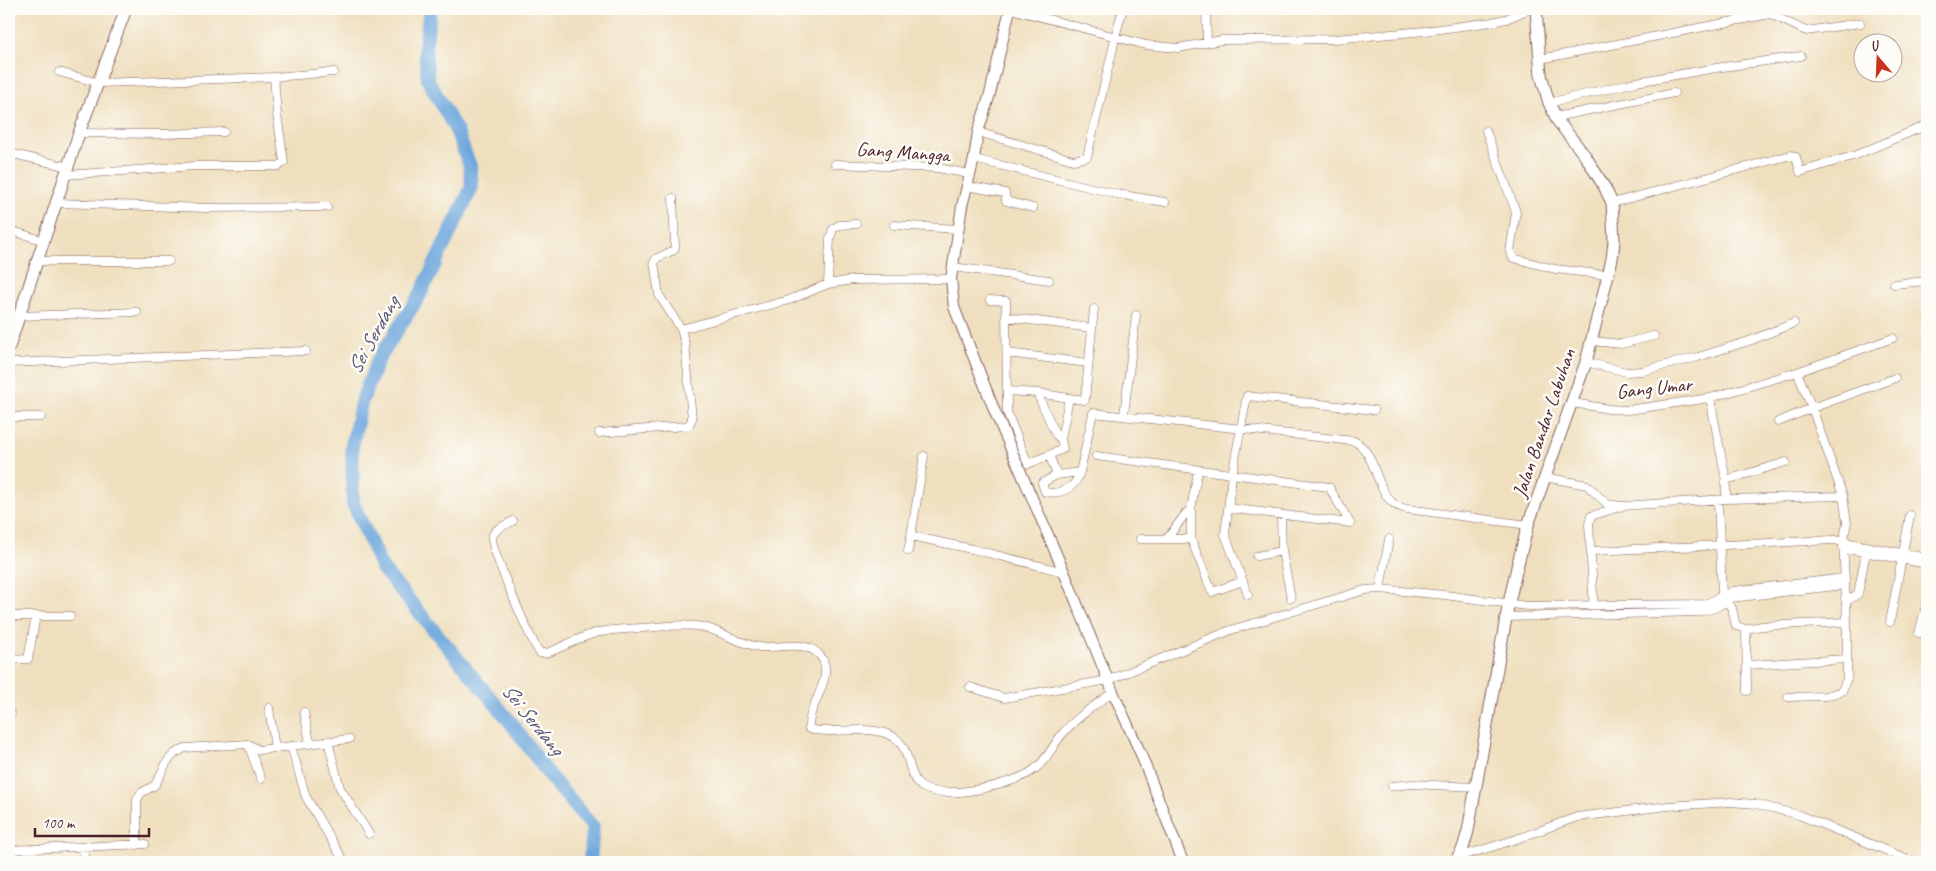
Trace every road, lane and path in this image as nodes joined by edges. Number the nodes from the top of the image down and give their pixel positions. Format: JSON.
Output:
{"nodes":[{"id":1,"x":126,"y":9,"type":"edge"},
{"id":2,"x":1011,"y":9,"type":"edge"},
{"id":3,"x":1119,"y":9,"type":"edge"},
{"id":4,"x":1206,"y":9,"type":"edge"},
{"id":5,"x":1537,"y":9,"type":"edge"},
{"id":6,"x":1771,"y":11,"type":"edge"},
{"id":7,"x":1860,"y":23,"type":"dead end"},
{"id":8,"x":1114,"y":37,"type":"junction"},
{"id":9,"x":1207,"y":42,"type":"junction"},
{"id":10,"x":1801,"y":56,"type":"dead end"},
{"id":11,"x":1540,"y":59,"type":"junction"},
{"id":12,"x":58,"y":72,"type":"dead end"},
{"id":13,"x":334,"y":72,"type":"dead end"},
{"id":14,"x":274,"y":77,"type":"junction"},
{"id":15,"x":99,"y":83,"type":"junction"},
{"id":16,"x":1674,"y":93,"type":"dead end"},
{"id":17,"x":1549,"y":103,"type":"junction"},
{"id":18,"x":1555,"y":117,"type":"junction"},
{"id":19,"x":1927,"y":125,"type":"edge"},
{"id":20,"x":1486,"y":131,"type":"dead end"},
{"id":21,"x":224,"y":132,"type":"dead end"},
{"id":22,"x":978,"y":132,"type":"junction"},
{"id":23,"x":79,"y":133,"type":"junction"},
{"id":24,"x":9,"y":154,"type":"edge"},
{"id":25,"x":974,"y":158,"type":"junction"},
{"id":26,"x":835,"y":164,"type":"dead end"},
{"id":27,"x":67,"y":171,"type":"junction"},
{"id":28,"x":969,"y":174,"type":"junction"},
{"id":29,"x":966,"y":186,"type":"junction"},
{"id":30,"x":673,"y":198,"type":"dead end"},
{"id":31,"x":1165,"y":202,"type":"dead end"},
{"id":32,"x":57,"y":203,"type":"junction"},
{"id":33,"x":1612,"y":203,"type":"junction"},
{"id":34,"x":328,"y":207,"type":"dead end"},
{"id":35,"x":1033,"y":208,"type":"dead end"},
{"id":36,"x":856,"y":224,"type":"dead end"},
{"id":37,"x":894,"y":225,"type":"dead end"},
{"id":38,"x":958,"y":229,"type":"junction"},
{"id":39,"x":9,"y":230,"type":"edge"},
{"id":40,"x":45,"y":241,"type":"junction"},
{"id":41,"x":37,"y":261,"type":"junction"},
{"id":42,"x":168,"y":261,"type":"dead end"},
{"id":43,"x":952,"y":268,"type":"junction"},
{"id":44,"x":1608,"y":275,"type":"junction"},
{"id":45,"x":951,"y":278,"type":"junction"},
{"id":46,"x":1049,"y":280,"type":"dead end"},
{"id":47,"x":1927,"y":282,"type":"edge"},
{"id":48,"x":828,"y":284,"type":"junction"},
{"id":49,"x":1894,"y":284,"type":"dead end"},
{"id":50,"x":990,"y":300,"type":"dead end"},
{"id":51,"x":1094,"y":310,"type":"dead end"},
{"id":52,"x":137,"y":312,"type":"dead end"},
{"id":53,"x":1136,"y":315,"type":"dead end"},
{"id":54,"x":20,"y":316,"type":"junction"},
{"id":55,"x":1006,"y":317,"type":"junction"},
{"id":56,"x":1794,"y":323,"type":"dead end"},
{"id":57,"x":12,"y":327,"type":"edge"},
{"id":58,"x":1091,"y":328,"type":"junction"},
{"id":59,"x":681,"y":329,"type":"junction"},
{"id":60,"x":1654,"y":336,"type":"dead end"},
{"id":61,"x":1893,"y":338,"type":"dead end"},
{"id":62,"x":1592,"y":341,"type":"junction"},
{"id":63,"x":9,"y":347,"type":"edge"},
{"id":64,"x":306,"y":351,"type":"dead end"},
{"id":65,"x":1006,"y":353,"type":"junction"},
{"id":66,"x":1586,"y":362,"type":"junction"},
{"id":67,"x":9,"y":363,"type":"edge"},
{"id":68,"x":1088,"y":363,"type":"junction"},
{"id":69,"x":1797,"y":372,"type":"junction"},
{"id":70,"x":1895,"y":378,"type":"dead end"},
{"id":71,"x":1007,"y":391,"type":"junction"},
{"id":72,"x":1037,"y":393,"type":"junction"},
{"id":73,"x":1069,"y":398,"type":"junction"},
{"id":74,"x":1710,"y":398,"type":"junction"},
{"id":75,"x":1573,"y":403,"type":"junction"},
{"id":76,"x":1812,"y":408,"type":"junction"},
{"id":77,"x":1374,"y":410,"type":"dead end"},
{"id":78,"x":1124,"y":415,"type":"junction"},
{"id":79,"x":9,"y":417,"type":"edge"},
{"id":80,"x":41,"y":417,"type":"dead end"},
{"id":81,"x":1778,"y":422,"type":"dead end"},
{"id":82,"x":1242,"y":428,"type":"junction"},
{"id":83,"x":599,"y":433,"type":"dead end"},
{"id":84,"x":1061,"y":439,"type":"junction"},
{"id":85,"x":1049,"y":455,"type":"junction"},
{"id":86,"x":924,"y":456,"type":"dead end"},
{"id":87,"x":1096,"y":456,"type":"dead end"},
{"id":88,"x":1786,"y":462,"type":"dead end"},
{"id":89,"x":1198,"y":470,"type":"junction"},
{"id":90,"x":1080,"y":472,"type":"junction"},
{"id":91,"x":1057,"y":474,"type":"junction"},
{"id":92,"x":1232,"y":474,"type":"junction"},
{"id":93,"x":1544,"y":477,"type":"junction"},
{"id":94,"x":1726,"y":480,"type":"junction"},
{"id":95,"x":1042,"y":483,"type":"junction"},
{"id":96,"x":1046,"y":492,"type":"junction"},
{"id":97,"x":1030,"y":493,"type":"junction"},
{"id":98,"x":1843,"y":496,"type":"junction"},
{"id":99,"x":1722,"y":500,"type":"junction"},
{"id":100,"x":1622,"y":506,"type":"junction"},
{"id":101,"x":1228,"y":508,"type":"junction"},
{"id":102,"x":1191,"y":509,"type":"junction"},
{"id":103,"x":1281,"y":515,"type":"junction"},
{"id":104,"x":1910,"y":515,"type":"dead end"},
{"id":105,"x":513,"y":521,"type":"dead end"},
{"id":106,"x":1528,"y":525,"type":"junction"},
{"id":107,"x":911,"y":536,"type":"junction"},
{"id":108,"x":1140,"y":539,"type":"dead end"},
{"id":109,"x":1167,"y":539,"type":"junction"},
{"id":110,"x":1191,"y":539,"type":"junction"},
{"id":111,"x":1389,"y":539,"type":"dead end"},
{"id":112,"x":1720,"y":544,"type":"junction"},
{"id":113,"x":1843,"y":544,"type":"junction"},
{"id":114,"x":908,"y":551,"type":"dead end"},
{"id":115,"x":1282,"y":551,"type":"junction"},
{"id":116,"x":1592,"y":551,"type":"junction"},
{"id":117,"x":1866,"y":552,"type":"junction"},
{"id":118,"x":1257,"y":556,"type":"dead end"},
{"id":119,"x":1902,"y":557,"type":"junction"},
{"id":120,"x":1927,"y":558,"type":"edge"},
{"id":121,"x":1927,"y":564,"type":"edge"},
{"id":122,"x":1064,"y":572,"type":"junction"},
{"id":123,"x":1243,"y":581,"type":"junction"},
{"id":124,"x":1845,"y":582,"type":"junction"},
{"id":125,"x":1380,"y":589,"type":"junction"},
{"id":126,"x":1248,"y":594,"type":"dead end"},
{"id":127,"x":1291,"y":598,"type":"dead end"},
{"id":128,"x":1723,"y":598,"type":"junction"},
{"id":129,"x":1845,"y":599,"type":"junction"},
{"id":130,"x":1927,"y":602,"type":"edge"},
{"id":131,"x":1509,"y":604,"type":"junction"},
{"id":132,"x":1550,"y":606,"type":"junction"},
{"id":133,"x":1594,"y":606,"type":"junction"},
{"id":134,"x":1549,"y":615,"type":"junction"},
{"id":135,"x":1594,"y":615,"type":"junction"},
{"id":136,"x":9,"y":616,"type":"edge"},
{"id":137,"x":36,"y":616,"type":"junction"},
{"id":138,"x":70,"y":616,"type":"dead end"},
{"id":139,"x":1506,"y":617,"type":"junction"},
{"id":140,"x":1847,"y":622,"type":"junction"},
{"id":141,"x":1890,"y":622,"type":"dead end"},
{"id":142,"x":1746,"y":629,"type":"junction"},
{"id":143,"x":1919,"y":632,"type":"dead end"},
{"id":144,"x":1847,"y":659,"type":"junction"},
{"id":145,"x":9,"y":660,"type":"edge"},
{"id":146,"x":1747,"y":665,"type":"junction"},
{"id":147,"x":1109,"y":680,"type":"junction"},
{"id":148,"x":970,"y":687,"type":"dead end"},
{"id":149,"x":1747,"y":691,"type":"dead end"},
{"id":150,"x":1113,"y":692,"type":"junction"},
{"id":151,"x":1788,"y":696,"type":"dead end"},
{"id":152,"x":269,"y":708,"type":"dead end"},
{"id":153,"x":304,"y":712,"type":"dead end"},
{"id":154,"x":349,"y":738,"type":"dead end"},
{"id":155,"x":328,"y":741,"type":"junction"},
{"id":156,"x":248,"y":744,"type":"junction"},
{"id":157,"x":310,"y":744,"type":"junction"},
{"id":158,"x":291,"y":746,"type":"junction"},
{"id":159,"x":275,"y":748,"type":"junction"},
{"id":160,"x":261,"y":779,"type":"dead end"},
{"id":161,"x":1392,"y":786,"type":"dead end"},
{"id":162,"x":1475,"y":787,"type":"junction"},
{"id":163,"x":369,"y":834,"type":"dead end"},
{"id":164,"x":146,"y":844,"type":"dead end"},
{"id":165,"x":137,"y":845,"type":"junction"},
{"id":166,"x":82,"y":847,"type":"junction"},
{"id":167,"x":9,"y":850,"type":"edge"},
{"id":168,"x":1927,"y":852,"type":"edge"},
{"id":169,"x":342,"y":858,"type":"dead end"},
{"id":170,"x":1457,"y":860,"type":"edge"},
{"id":171,"x":87,"y":862,"type":"edge"},
{"id":172,"x":1183,"y":862,"type":"edge"},
{"id":173,"x":1915,"y":862,"type":"edge"},
{"id":174,"x":1927,"y":862,"type":"edge"}],
"edges":[{"from":1,"to":15,"type":"main road"},
{"from":2,"to":8,"type":"street"},
{"from":2,"to":22,"type":"street"},
{"from":3,"to":8,"type":"street"},
{"from":4,"to":9,"type":"street"},
{"from":5,"to":9,"type":"street"},
{"from":5,"to":11,"type":"main road","name":"Jalan Bandar Labuhan"},
{"from":6,"to":7,"type":"street"},
{"from":6,"to":11,"type":"street"},
{"from":8,"to":9,"type":"street"},
{"from":8,"to":22,"type":"street"},
{"from":10,"to":17,"type":"street"},
{"from":11,"to":17,"type":"main road","name":"Jalan Bandar Labuhan"},
{"from":12,"to":15,"type":"street"},
{"from":13,"to":14,"type":"street"},
{"from":14,"to":15,"type":"street"},
{"from":14,"to":27,"type":"street"},
{"from":15,"to":23,"type":"main road"},
{"from":16,"to":18,"type":"street"},
{"from":17,"to":18,"type":"main road","name":"Jalan Bandar Labuhan"},
{"from":18,"to":33,"type":"main road","name":"Jalan Bandar Labuhan"},
{"from":19,"to":33,"type":"street"},
{"from":20,"to":44,"type":"street"},
{"from":21,"to":23,"type":"street"},
{"from":22,"to":25,"type":"street"},
{"from":23,"to":27,"type":"main road"},
{"from":24,"to":27,"type":"street"},
{"from":25,"to":28,"type":"street"},
{"from":25,"to":31,"type":"street"},
{"from":26,"to":28,"type":"street","name":"Gang Mangga"},
{"from":27,"to":32,"type":"main road"},
{"from":28,"to":29,"type":"street"},
{"from":29,"to":35,"type":"street"},
{"from":29,"to":38,"type":"street"},
{"from":30,"to":59,"type":"street"},
{"from":32,"to":34,"type":"street"},
{"from":32,"to":40,"type":"main road"},
{"from":33,"to":44,"type":"main road","name":"Jalan Bandar Labuhan"},
{"from":36,"to":48,"type":"street"},
{"from":37,"to":38,"type":"street"},
{"from":38,"to":43,"type":"street"},
{"from":39,"to":40,"type":"street"},
{"from":40,"to":41,"type":"main road"},
{"from":41,"to":42,"type":"street"},
{"from":41,"to":54,"type":"main road"},
{"from":43,"to":45,"type":"street"},
{"from":43,"to":46,"type":"street"},
{"from":44,"to":62,"type":"main road","name":"Jalan Bandar Labuhan"},
{"from":45,"to":48,"type":"street"},
{"from":45,"to":97,"type":"street"},
{"from":47,"to":49,"type":"street"},
{"from":48,"to":59,"type":"street"},
{"from":50,"to":55,"type":"street"},
{"from":51,"to":58,"type":"street"},
{"from":52,"to":54,"type":"street"},
{"from":53,"to":78,"type":"street"},
{"from":54,"to":57,"type":"main road"},
{"from":55,"to":58,"type":"street"},
{"from":55,"to":65,"type":"street"},
{"from":56,"to":66,"type":"street"},
{"from":57,"to":63,"type":"main road"},
{"from":58,"to":68,"type":"street"},
{"from":59,"to":83,"type":"street"},
{"from":60,"to":62,"type":"street"},
{"from":61,"to":69,"type":"street","name":"Gang Umar"},
{"from":62,"to":66,"type":"main road","name":"Jalan Bandar Labuhan"},
{"from":64,"to":67,"type":"street"},
{"from":65,"to":68,"type":"street"},
{"from":65,"to":71,"type":"street"},
{"from":66,"to":75,"type":"main road","name":"Jalan Bandar Labuhan"},
{"from":68,"to":73,"type":"street"},
{"from":69,"to":74,"type":"street","name":"Gang Umar"},
{"from":69,"to":76,"type":"street"},
{"from":70,"to":76,"type":"street"},
{"from":71,"to":72,"type":"street"},
{"from":71,"to":85,"type":"street"},
{"from":72,"to":73,"type":"street"},
{"from":72,"to":84,"type":"street"},
{"from":73,"to":84,"type":"street"},
{"from":74,"to":75,"type":"street","name":"Gang Umar"},
{"from":74,"to":94,"type":"street"},
{"from":75,"to":93,"type":"main road","name":"Jalan Bandar Labuhan"},
{"from":76,"to":81,"type":"street"},
{"from":76,"to":98,"type":"street"},
{"from":77,"to":82,"type":"street"},
{"from":78,"to":82,"type":"street"},
{"from":78,"to":90,"type":"street"},
{"from":79,"to":80,"type":"street"},
{"from":82,"to":92,"type":"street"},
{"from":82,"to":106,"type":"street"},
{"from":84,"to":85,"type":"street"},
{"from":85,"to":91,"type":"street"},
{"from":86,"to":107,"type":"street"},
{"from":87,"to":89,"type":"street"},
{"from":88,"to":94,"type":"street"},
{"from":89,"to":92,"type":"street"},
{"from":89,"to":102,"type":"street"},
{"from":90,"to":91,"type":"street"},
{"from":90,"to":96,"type":"street"},
{"from":91,"to":95,"type":"street"},
{"from":92,"to":101,"type":"street"},
{"from":92,"to":103,"type":"street"},
{"from":93,"to":100,"type":"street"},
{"from":93,"to":106,"type":"main road","name":"Jalan Bandar Labuhan"},
{"from":94,"to":99,"type":"street"},
{"from":95,"to":96,"type":"street"},
{"from":95,"to":97,"type":"street"},
{"from":96,"to":97,"type":"street"},
{"from":97,"to":122,"type":"street"},
{"from":98,"to":99,"type":"street"},
{"from":98,"to":113,"type":"street"},
{"from":99,"to":100,"type":"street"},
{"from":99,"to":112,"type":"street"},
{"from":100,"to":116,"type":"street"},
{"from":101,"to":103,"type":"street"},
{"from":101,"to":123,"type":"street"},
{"from":102,"to":109,"type":"street"},
{"from":102,"to":110,"type":"street"},
{"from":103,"to":115,"type":"street"},
{"from":104,"to":119,"type":"street"},
{"from":105,"to":150,"type":"street"},
{"from":106,"to":131,"type":"main road","name":"Jalan Bandar Labuhan"},
{"from":107,"to":114,"type":"street"},
{"from":107,"to":122,"type":"street"},
{"from":108,"to":109,"type":"street"},
{"from":109,"to":110,"type":"street"},
{"from":110,"to":123,"type":"street"},
{"from":111,"to":125,"type":"street"},
{"from":112,"to":113,"type":"street"},
{"from":112,"to":116,"type":"street"},
{"from":112,"to":128,"type":"street"},
{"from":113,"to":117,"type":"street"},
{"from":113,"to":119,"type":"street"},
{"from":113,"to":124,"type":"street"},
{"from":115,"to":118,"type":"street"},
{"from":115,"to":127,"type":"street"},
{"from":116,"to":133,"type":"street"},
{"from":117,"to":119,"type":"street"},
{"from":117,"to":129,"type":"street"},
{"from":119,"to":120,"type":"street"},
{"from":119,"to":121,"type":"street"},
{"from":119,"to":141,"type":"street"},
{"from":122,"to":147,"type":"street"},
{"from":123,"to":126,"type":"street"},
{"from":124,"to":128,"type":"street"},
{"from":124,"to":129,"type":"street"},
{"from":125,"to":131,"type":"street"},
{"from":125,"to":147,"type":"street"},
{"from":128,"to":133,"type":"street"},
{"from":128,"to":135,"type":"street"},
{"from":128,"to":142,"type":"street"},
{"from":129,"to":140,"type":"street"},
{"from":130,"to":143,"type":"street"},
{"from":131,"to":132,"type":"street"},
{"from":131,"to":139,"type":"main road","name":"Jalan Bandar Labuhan"},
{"from":132,"to":133,"type":"street"},
{"from":132,"to":134,"type":"street"},
{"from":133,"to":135,"type":"street"},
{"from":134,"to":135,"type":"street"},
{"from":134,"to":139,"type":"street"},
{"from":136,"to":137,"type":"street"},
{"from":137,"to":138,"type":"street"},
{"from":137,"to":145,"type":"street"},
{"from":139,"to":162,"type":"main road","name":"Jalan Bandar Labuhan"},
{"from":140,"to":142,"type":"street"},
{"from":140,"to":144,"type":"street"},
{"from":142,"to":146,"type":"street"},
{"from":144,"to":146,"type":"street"},
{"from":144,"to":151,"type":"street"},
{"from":146,"to":149,"type":"street"},
{"from":147,"to":148,"type":"street"},
{"from":147,"to":150,"type":"street"},
{"from":150,"to":172,"type":"street"},
{"from":152,"to":159,"type":"street"},
{"from":153,"to":157,"type":"street"},
{"from":154,"to":155,"type":"street"},
{"from":155,"to":157,"type":"street"},
{"from":155,"to":163,"type":"street"},
{"from":156,"to":159,"type":"street"},
{"from":156,"to":160,"type":"street"},
{"from":156,"to":165,"type":"street"},
{"from":157,"to":158,"type":"street"},
{"from":158,"to":159,"type":"street"},
{"from":158,"to":169,"type":"street"},
{"from":161,"to":162,"type":"street"},
{"from":162,"to":170,"type":"main road","name":"Jalan Bandar Labuhan"},
{"from":164,"to":165,"type":"street"},
{"from":165,"to":166,"type":"street"},
{"from":166,"to":167,"type":"street"},
{"from":166,"to":171,"type":"street"},
{"from":168,"to":174,"type":"street"},
{"from":170,"to":173,"type":"street"}]}
